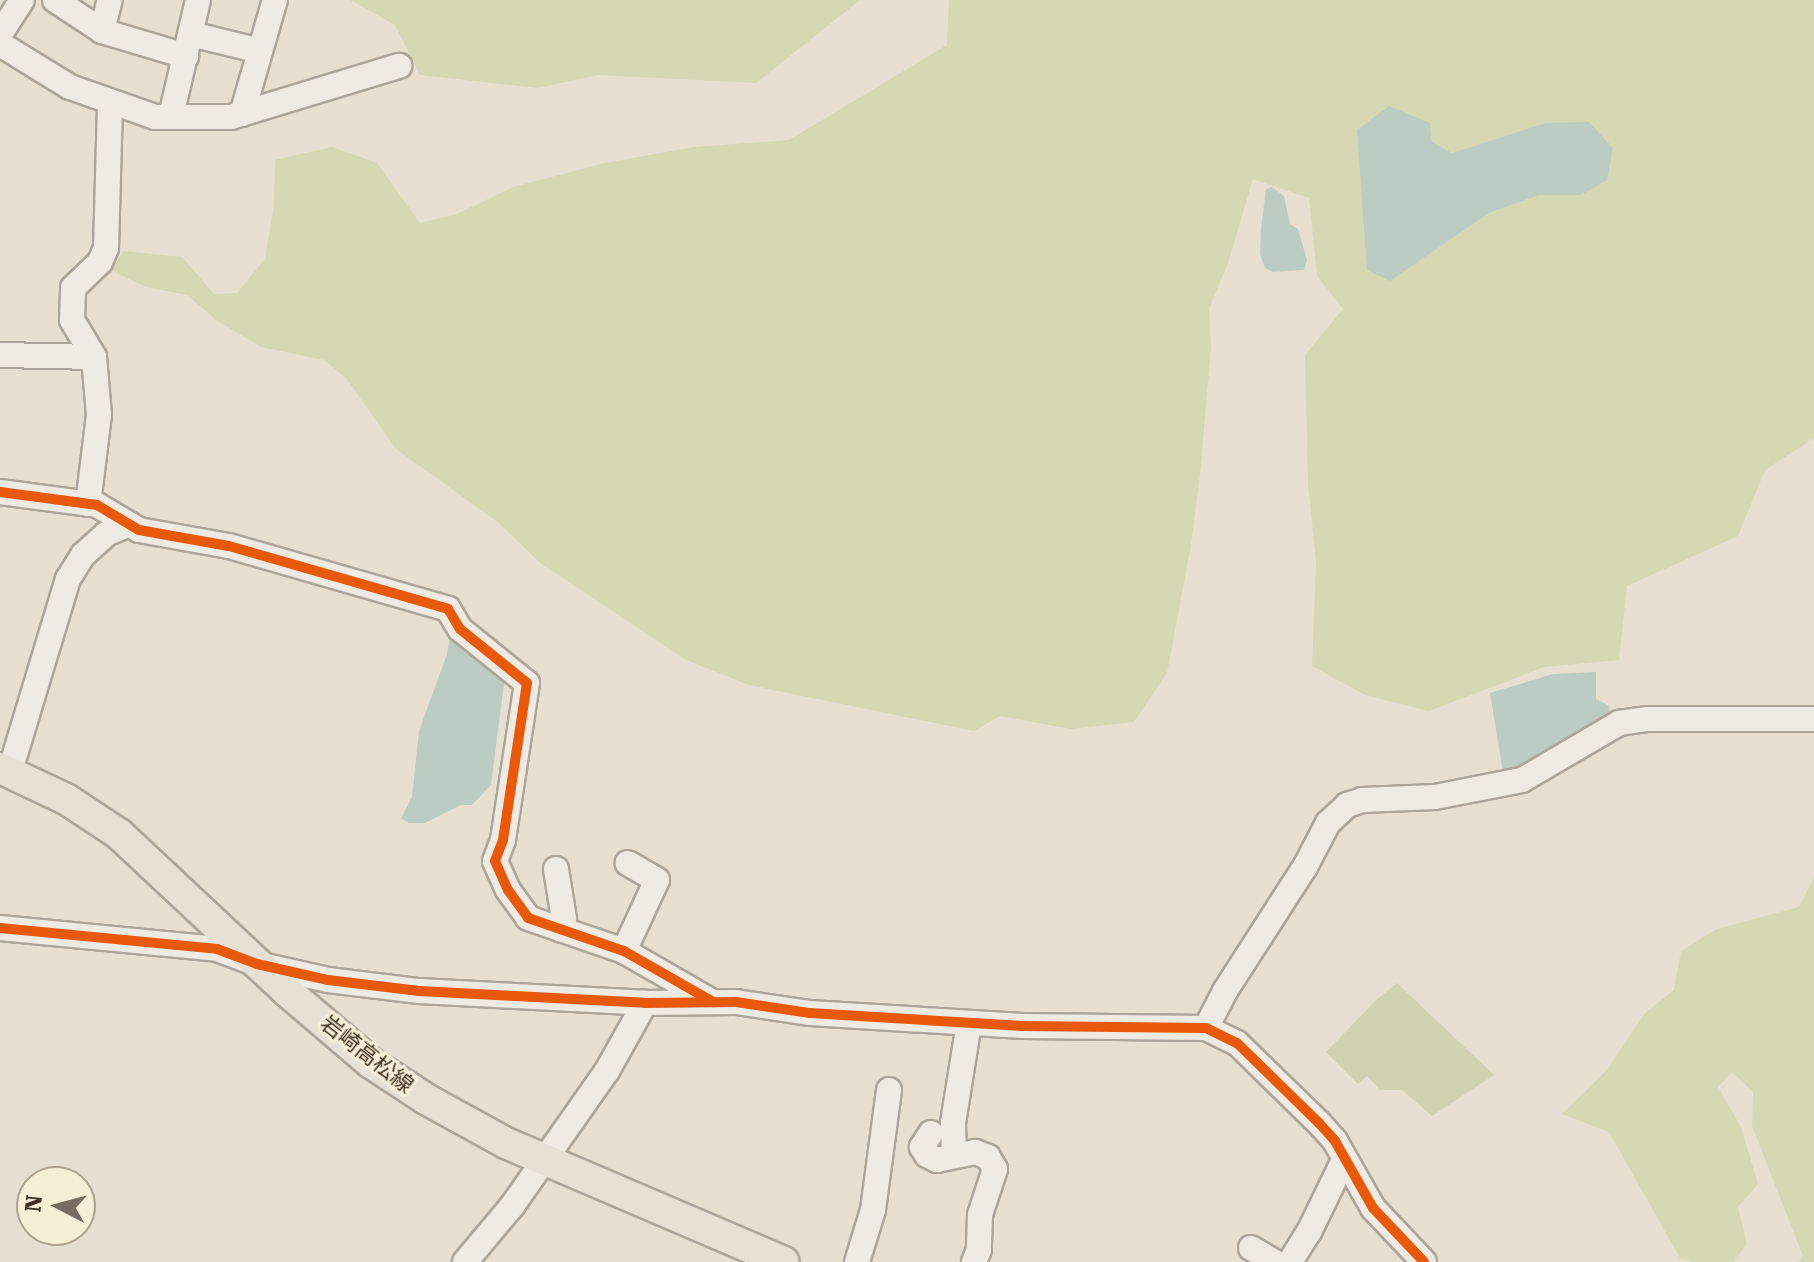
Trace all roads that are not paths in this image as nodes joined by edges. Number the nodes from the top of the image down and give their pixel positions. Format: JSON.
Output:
{"nodes":[{"id":1,"x":22,"y":0,"type":"edge"},
{"id":2,"x":55,"y":0,"type":"edge"},
{"id":3,"x":110,"y":0,"type":"edge"},
{"id":4,"x":198,"y":0,"type":"edge"},
{"id":5,"x":275,"y":0,"type":"edge"},
{"id":6,"x":102,"y":31,"type":"junction"},
{"id":7,"x":0,"y":34,"type":"edge"},
{"id":8,"x":0,"y":44,"type":"edge"},
{"id":9,"x":188,"y":45,"type":"junction"},
{"id":10,"x":260,"y":51,"type":"junction"},
{"id":11,"x":399,"y":66,"type":"dead end"},
{"id":12,"x":110,"y":103,"type":"junction"},
{"id":13,"x":242,"y":114,"type":"junction"},
{"id":14,"x":171,"y":116,"type":"junction"},
{"id":15,"x":0,"y":355,"type":"edge"},
{"id":16,"x":94,"y":357,"type":"junction"},
{"id":17,"x":0,"y":492,"type":"edge"},
{"id":18,"x":88,"y":504,"type":"junction"},
{"id":19,"x":129,"y":524,"type":"junction"},
{"id":20,"x":1814,"y":719,"type":"edge"},
{"id":21,"x":5,"y":770,"type":"edge"},
{"id":22,"x":628,"y":863,"type":"dead end"},
{"id":23,"x":556,"y":869,"type":"dead end"},
{"id":24,"x":0,"y":928,"type":"edge"},
{"id":25,"x":561,"y":930,"type":"junction"},
{"id":26,"x":624,"y":951,"type":"junction"},
{"id":27,"x":257,"y":964,"type":"junction"},
{"id":28,"x":713,"y":1002,"type":"junction"},
{"id":29,"x":645,"y":1003,"type":"junction"},
{"id":30,"x":969,"y":1023,"type":"junction"},
{"id":31,"x":1206,"y":1028,"type":"junction"},
{"id":32,"x":889,"y":1090,"type":"dead end"},
{"id":33,"x":931,"y":1133,"type":"dead end"},
{"id":34,"x":954,"y":1154,"type":"junction"},
{"id":35,"x":545,"y":1159,"type":"junction"},
{"id":36,"x":1344,"y":1160,"type":"junction"},
{"id":37,"x":1251,"y":1248,"type":"dead end"},
{"id":38,"x":480,"y":1256,"type":"edge"},
{"id":39,"x":784,"y":1262,"type":"edge"},
{"id":40,"x":857,"y":1262,"type":"edge"},
{"id":41,"x":974,"y":1262,"type":"edge"},
{"id":42,"x":1274,"y":1262,"type":"edge"},
{"id":43,"x":1290,"y":1262,"type":"edge"},
{"id":44,"x":1424,"y":1262,"type":"edge"}],
"edges":[{"from":1,"to":7,"type":"street"},
{"from":2,"to":6,"type":"street"},
{"from":3,"to":6,"type":"street"},
{"from":4,"to":9,"type":"street"},
{"from":5,"to":10,"type":"street"},
{"from":6,"to":9,"type":"street"},
{"from":8,"to":12,"type":"street"},
{"from":9,"to":10,"type":"street"},
{"from":9,"to":14,"type":"street"},
{"from":10,"to":13,"type":"street"},
{"from":11,"to":13,"type":"street"},
{"from":12,"to":14,"type":"street"},
{"from":12,"to":16,"type":"street"},
{"from":13,"to":14,"type":"street"},
{"from":15,"to":16,"type":"street"},
{"from":16,"to":18,"type":"street"},
{"from":17,"to":18,"type":"street"},
{"from":18,"to":19,"type":"street"},
{"from":19,"to":21,"type":"street"},
{"from":19,"to":25,"type":"street"},
{"from":20,"to":31,"type":"street"},
{"from":21,"to":27,"type":"main road","name":"岩崎高松線"},
{"from":22,"to":26,"type":"street"},
{"from":23,"to":25,"type":"street"},
{"from":24,"to":27,"type":"street"},
{"from":25,"to":26,"type":"street"},
{"from":26,"to":28,"type":"street"},
{"from":27,"to":29,"type":"street"},
{"from":27,"to":35,"type":"main road","name":"岩崎高松線"},
{"from":28,"to":29,"type":"street"},
{"from":28,"to":30,"type":"street"},
{"from":29,"to":35,"type":"street"},
{"from":30,"to":31,"type":"street"},
{"from":30,"to":34,"type":"street"},
{"from":31,"to":36,"type":"street"},
{"from":32,"to":40,"type":"street"},
{"from":33,"to":34,"type":"street"},
{"from":34,"to":41,"type":"street"},
{"from":35,"to":38,"type":"street"},
{"from":35,"to":39,"type":"main road","name":"岩崎高松線"},
{"from":36,"to":43,"type":"street"},
{"from":36,"to":44,"type":"street"},
{"from":37,"to":42,"type":"street"}]}
